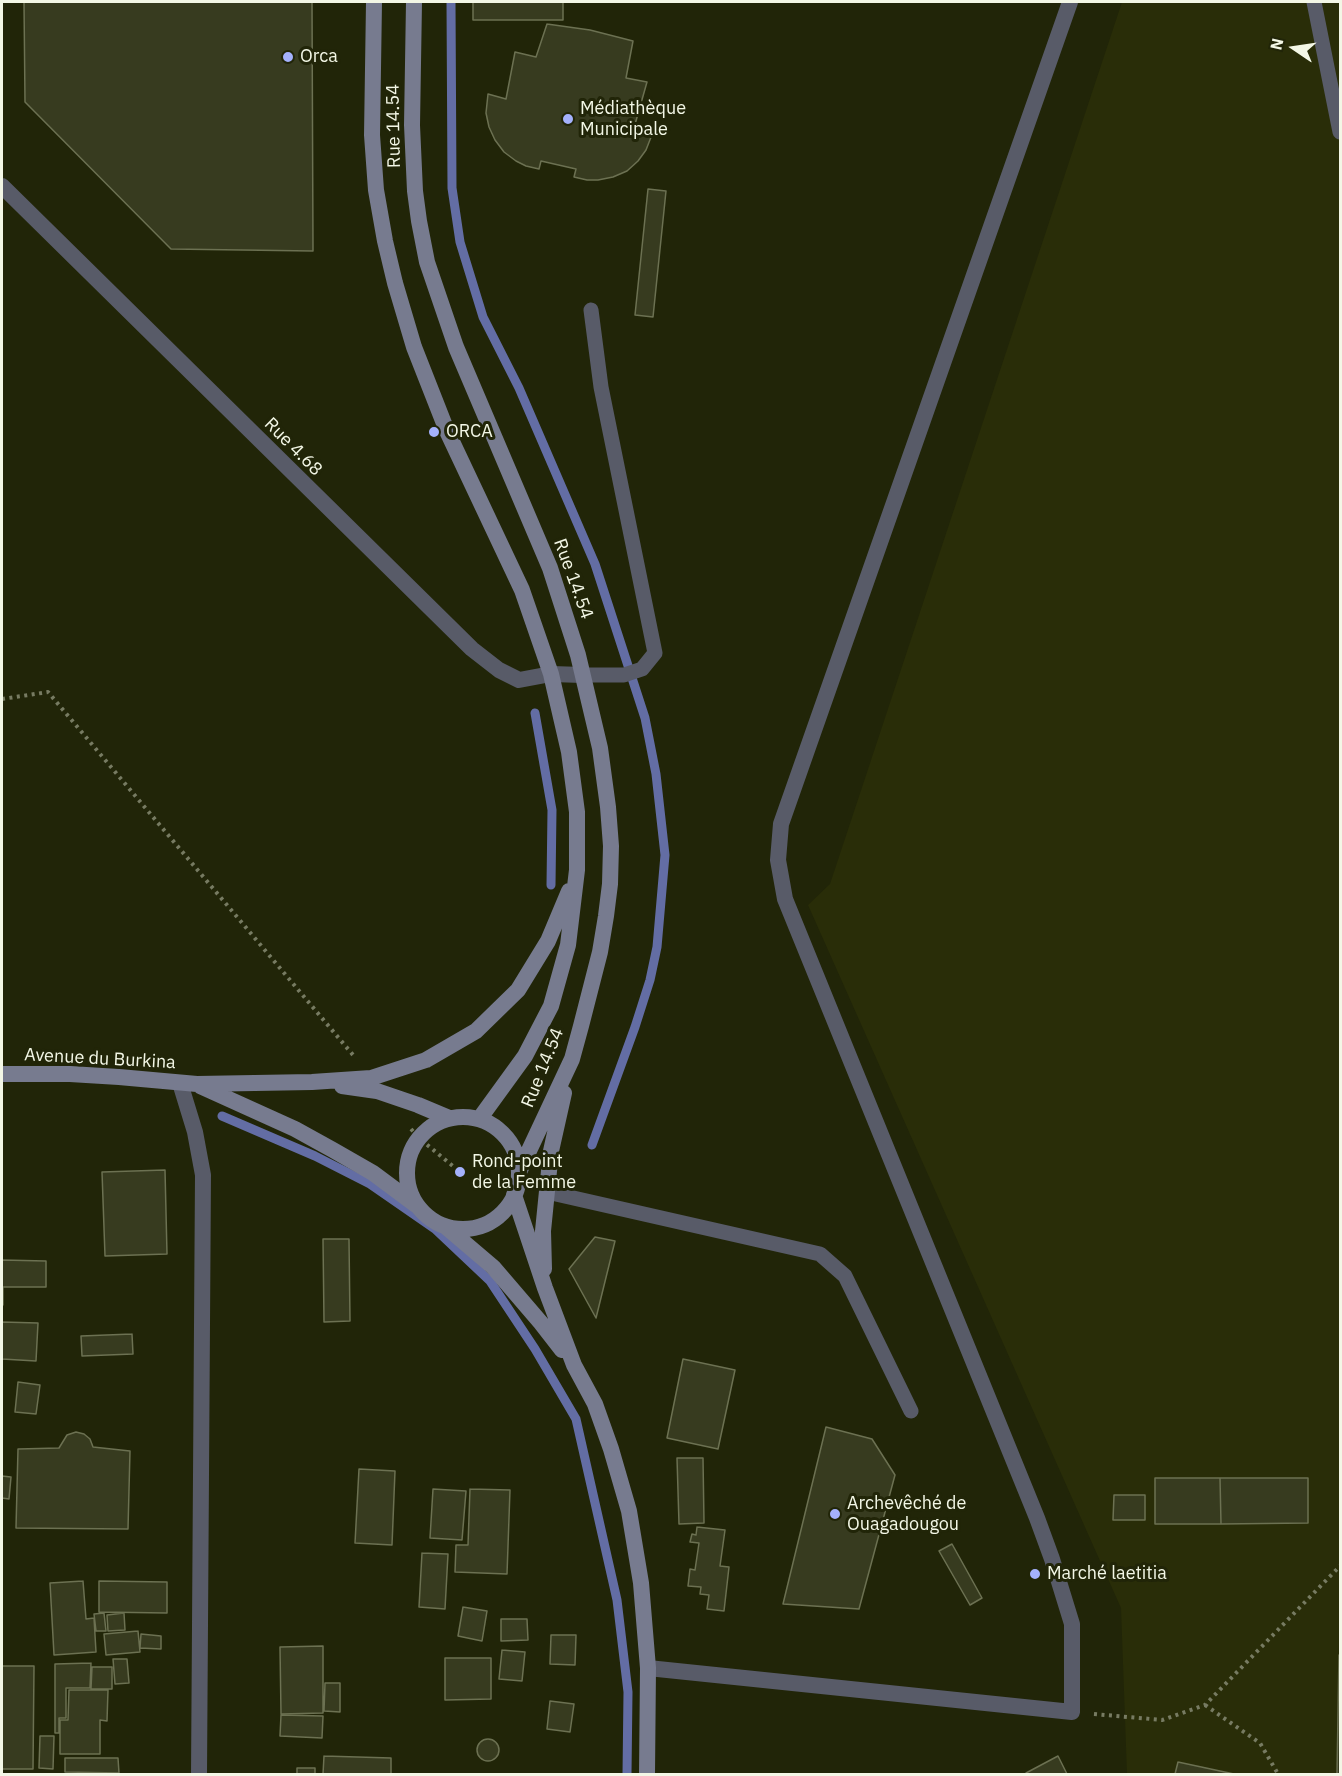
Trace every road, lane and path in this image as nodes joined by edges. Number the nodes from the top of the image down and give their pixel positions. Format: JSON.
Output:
{"nodes":[{"id":1,"x":374,"y":2,"type":"edge"},
{"id":2,"x":414,"y":2,"type":"edge"},
{"id":3,"x":1070,"y":2,"type":"edge"},
{"id":4,"x":1314,"y":2,"type":"edge"},
{"id":5,"x":1341,"y":132,"type":"edge"},
{"id":6,"x":2,"y":186,"type":"edge"},
{"id":7,"x":591,"y":310,"type":"dead end"},
{"id":8,"x":551,"y":674,"type":"junction"},
{"id":9,"x":583,"y":675,"type":"junction"},
{"id":10,"x":2,"y":699,"type":"edge"},
{"id":11,"x":577,"y":870,"type":"junction"},
{"id":12,"x":572,"y":1059,"type":"junction"},
{"id":13,"x":2,"y":1074,"type":"edge"},
{"id":14,"x":371,"y":1078,"type":"junction"},
{"id":15,"x":312,"y":1082,"type":"junction"},
{"id":16,"x":189,"y":1084,"type":"junction"},
{"id":17,"x":449,"y":1118,"type":"junction"},
{"id":18,"x":480,"y":1118,"type":"junction"},
{"id":19,"x":405,"y":1122,"type":"dead end"},
{"id":20,"x":419,"y":1138,"type":"junction"},
{"id":21,"x":460,"y":1172,"type":"dead end"},
{"id":22,"x":519,"y":1172,"type":"junction"},
{"id":23,"x":547,"y":1192,"type":"junction"},
{"id":24,"x":514,"y":1195,"type":"junction"},
{"id":25,"x":417,"y":1206,"type":"junction"},
{"id":26,"x":446,"y":1227,"type":"junction"},
{"id":27,"x":545,"y":1288,"type":"junction"},
{"id":28,"x":574,"y":1365,"type":"junction"},
{"id":29,"x":911,"y":1410,"type":"dead end"},
{"id":30,"x":1341,"y":1566,"type":"edge"},
{"id":31,"x":648,"y":1668,"type":"junction"},
{"id":32,"x":1205,"y":1705,"type":"junction"},
{"id":33,"x":1072,"y":1712,"type":"junction"},
{"id":34,"x":199,"y":1774,"type":"edge"},
{"id":35,"x":647,"y":1774,"type":"edge"},
{"id":36,"x":1278,"y":1774,"type":"edge"}],
"edges":[{"from":1,"to":8,"type":"main road","name":"Rue 14.54"},
{"from":2,"to":9,"type":"main road","name":"Rue 14.54"},
{"from":3,"to":33,"type":"street"},
{"from":4,"to":5,"type":"lane"},
{"from":6,"to":8,"type":"street","name":"Rue 4.68"},
{"from":7,"to":9,"type":"lane"},
{"from":8,"to":9,"type":"street","name":"Rue 4.68"},
{"from":8,"to":11,"type":"main road","name":"Rue 14.54"},
{"from":9,"to":12,"type":"main road","name":"Rue 14.54"},
{"from":10,"to":14,"type":"path"},
{"from":11,"to":14,"type":"main road"},
{"from":11,"to":18,"type":"main road","name":"Rue 14.54"},
{"from":12,"to":22,"type":"main road","name":"Rue 14.54"},
{"from":12,"to":23,"type":"main road"},
{"from":13,"to":16,"type":"main road","name":"Avenue du Burkina"},
{"from":14,"to":15,"type":"main road"},
{"from":15,"to":16,"type":"main road"},
{"from":15,"to":17,"type":"main road"},
{"from":16,"to":25,"type":"main road"},
{"from":16,"to":34,"type":"street"},
{"from":17,"to":18,"type":"main road"},
{"from":17,"to":20,"type":"main road"},
{"from":18,"to":22,"type":"main road"},
{"from":19,"to":20,"type":"path"},
{"from":20,"to":21,"type":"path"},
{"from":20,"to":25,"type":"main road"},
{"from":22,"to":24,"type":"main road"},
{"from":23,"to":27,"type":"main road"},
{"from":23,"to":29,"type":"lane"},
{"from":24,"to":26,"type":"main road"},
{"from":24,"to":27,"type":"main road"},
{"from":25,"to":26,"type":"main road"},
{"from":26,"to":28,"type":"main road"},
{"from":27,"to":28,"type":"main road"},
{"from":28,"to":31,"type":"main road"},
{"from":30,"to":32,"type":"path"},
{"from":31,"to":33,"type":"street"},
{"from":31,"to":35,"type":"main road"},
{"from":32,"to":33,"type":"path"},
{"from":32,"to":36,"type":"path"}]}
